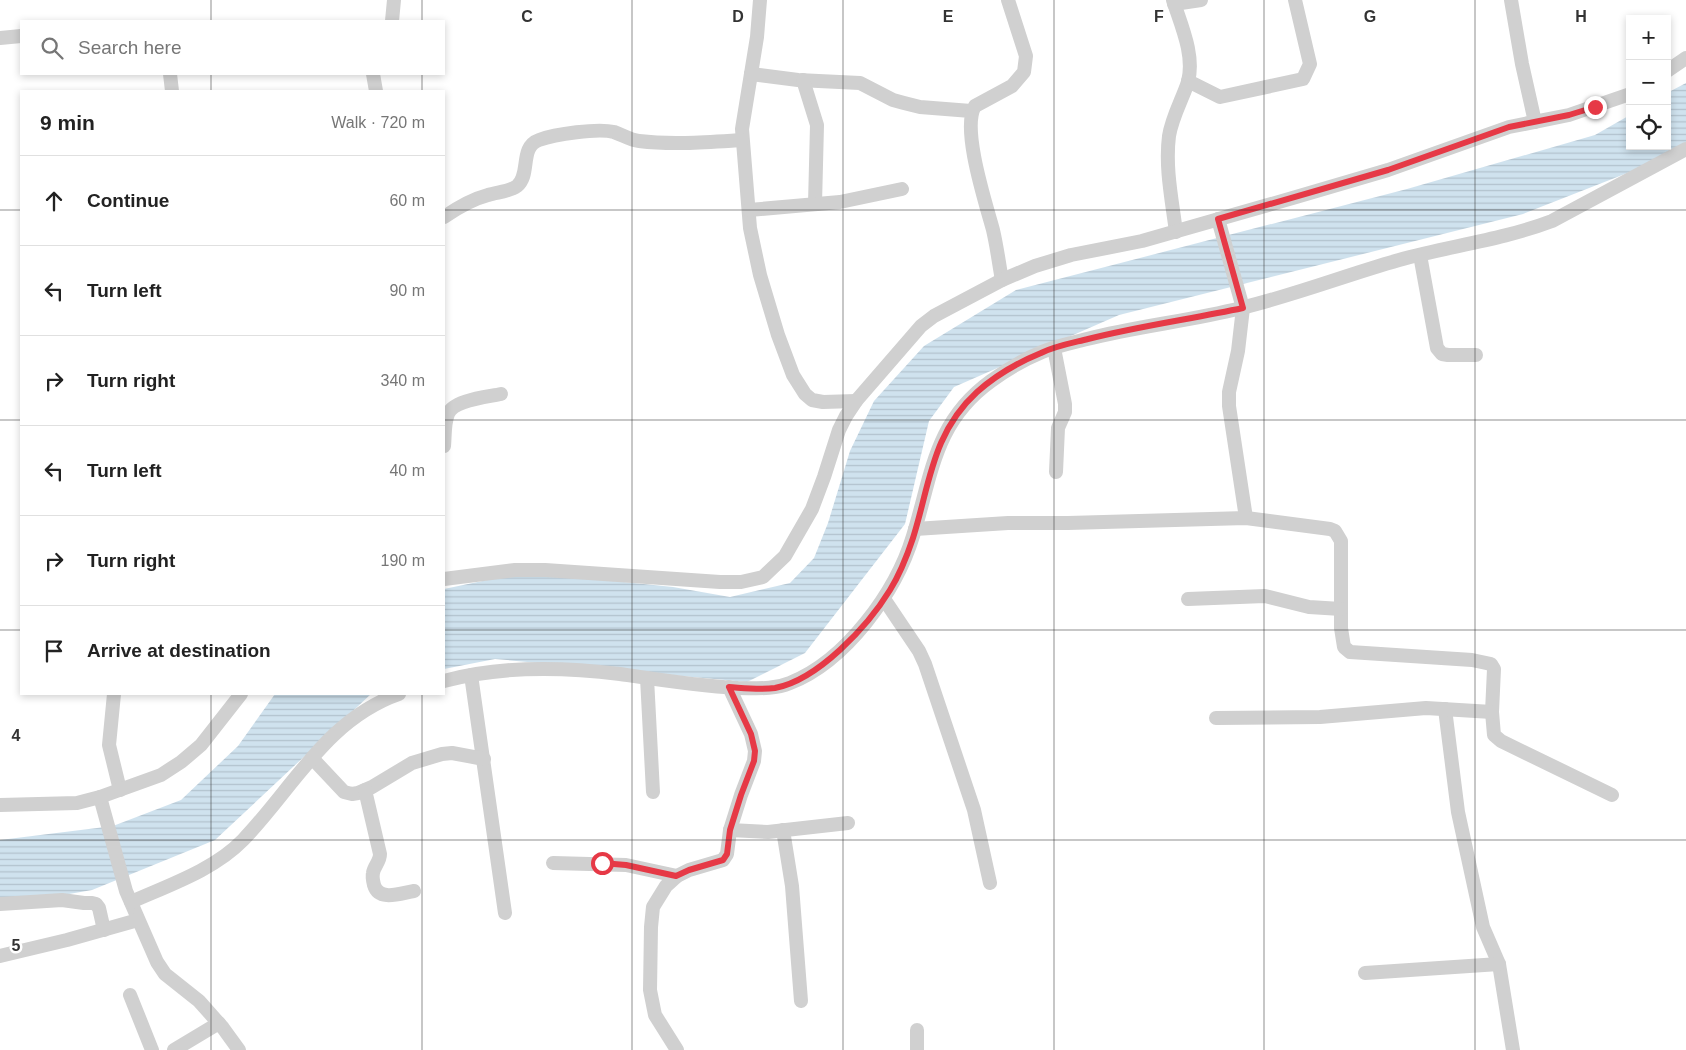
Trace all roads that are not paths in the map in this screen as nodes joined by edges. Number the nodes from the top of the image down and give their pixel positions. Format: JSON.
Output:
{"nodes":[{"id":1,"x":394,"y":0,"type":"edge"},
{"id":2,"x":760,"y":0,"type":"edge"},
{"id":3,"x":1008,"y":0,"type":"edge"},
{"id":4,"x":1201,"y":0,"type":"edge"},
{"id":5,"x":1295,"y":0,"type":"edge"},
{"id":6,"x":1511,"y":0,"type":"edge"},
{"id":7,"x":1173,"y":2,"type":"edge"},
{"id":8,"x":392,"y":20,"type":"edge"},
{"id":9,"x":20,"y":36,"type":"edge"},
{"id":10,"x":0,"y":38,"type":"edge"},
{"id":11,"x":1686,"y":58,"type":"edge"},
{"id":12,"x":1671,"y":69,"type":"edge"},
{"id":13,"x":752,"y":74,"type":"junction"},
{"id":14,"x":170,"y":75,"type":"edge"},
{"id":15,"x":373,"y":75,"type":"edge"},
{"id":16,"x":803,"y":80,"type":"junction"},
{"id":17,"x":1188,"y":81,"type":"junction"},
{"id":18,"x":172,"y":90,"type":"edge"},
{"id":19,"x":376,"y":90,"type":"edge"},
{"id":20,"x":1626,"y":95,"type":"edge"},
{"id":21,"x":971,"y":112,"type":"junction"},
{"id":22,"x":1535,"y":122,"type":"junction"},
{"id":23,"x":742,"y":140,"type":"junction"},
{"id":24,"x":1685,"y":152,"type":"edge"},
{"id":25,"x":902,"y":189,"type":"dead end"},
{"id":26,"x":815,"y":204,"type":"junction"},
{"id":27,"x":749,"y":210,"type":"junction"},
{"id":28,"x":445,"y":215,"type":"edge"},
{"id":29,"x":1219,"y":224,"type":"junction"},
{"id":30,"x":1176,"y":232,"type":"junction"},
{"id":31,"x":1420,"y":255,"type":"junction"},
{"id":32,"x":1002,"y":280,"type":"junction"},
{"id":33,"x":1242,"y":305,"type":"junction"},
{"id":34,"x":1054,"y":348,"type":"junction"},
{"id":35,"x":1476,"y":354,"type":"dead end"},
{"id":36,"x":501,"y":394,"type":"dead end"},
{"id":37,"x":856,"y":401,"type":"junction"},
{"id":38,"x":445,"y":434,"type":"edge"},
{"id":39,"x":1056,"y":472,"type":"dead end"},
{"id":40,"x":1246,"y":518,"type":"junction"},
{"id":41,"x":915,"y":529,"type":"junction"},
{"id":42,"x":445,"y":579,"type":"edge"},
{"id":43,"x":884,"y":599,"type":"junction"},
{"id":44,"x":1188,"y":599,"type":"dead end"},
{"id":45,"x":1341,"y":610,"type":"junction"},
{"id":46,"x":472,"y":675,"type":"junction"},
{"id":47,"x":647,"y":678,"type":"junction"},
{"id":48,"x":445,"y":681,"type":"edge"},
{"id":49,"x":729,"y":687,"type":"junction"},
{"id":50,"x":114,"y":695,"type":"edge"},
{"id":51,"x":240,"y":695,"type":"edge"},
{"id":52,"x":397,"y":695,"type":"edge"},
{"id":53,"x":1445,"y":709,"type":"junction"},
{"id":54,"x":1492,"y":712,"type":"junction"},
{"id":55,"x":1216,"y":718,"type":"dead end"},
{"id":56,"x":312,"y":758,"type":"junction"},
{"id":57,"x":484,"y":759,"type":"junction"},
{"id":58,"x":120,"y":790,"type":"junction"},
{"id":59,"x":365,"y":790,"type":"junction"},
{"id":60,"x":654,"y":792,"type":"dead end"},
{"id":61,"x":1612,"y":795,"type":"dead end"},
{"id":62,"x":101,"y":804,"type":"junction"},
{"id":63,"x":0,"y":805,"type":"edge"},
{"id":64,"x":848,"y":823,"type":"dead end"},
{"id":65,"x":730,"y":830,"type":"junction"},
{"id":66,"x":784,"y":830,"type":"junction"},
{"id":67,"x":553,"y":863,"type":"dead end"},
{"id":68,"x":676,"y":876,"type":"junction"},
{"id":69,"x":990,"y":883,"type":"dead end"},
{"id":70,"x":414,"y":891,"type":"dead end"},
{"id":71,"x":129,"y":897,"type":"junction"},
{"id":72,"x":0,"y":904,"type":"edge"},
{"id":73,"x":505,"y":912,"type":"dead end"},
{"id":74,"x":138,"y":920,"type":"junction"},
{"id":75,"x":104,"y":930,"type":"junction"},
{"id":76,"x":0,"y":956,"type":"edge"},
{"id":77,"x":1498,"y":964,"type":"junction"},
{"id":78,"x":1365,"y":973,"type":"dead end"},
{"id":79,"x":130,"y":995,"type":"dead end"},
{"id":80,"x":801,"y":1001,"type":"dead end"},
{"id":81,"x":219,"y":1023,"type":"junction"},
{"id":82,"x":917,"y":1030,"type":"dead end"},
{"id":83,"x":152,"y":1050,"type":"edge"},
{"id":84,"x":174,"y":1050,"type":"edge"},
{"id":85,"x":239,"y":1050,"type":"edge"},
{"id":86,"x":677,"y":1050,"type":"edge"},
{"id":87,"x":917,"y":1050,"type":"edge"},
{"id":88,"x":1513,"y":1050,"type":"edge"}],
"edges":[{"from":1,"to":8,"type":"street"},
{"from":2,"to":13,"type":"street"},
{"from":3,"to":21,"type":"street"},
{"from":4,"to":7,"type":"street"},
{"from":5,"to":17,"type":"street"},
{"from":6,"to":22,"type":"street"},
{"from":7,"to":17,"type":"street"},
{"from":9,"to":10,"type":"street"},
{"from":11,"to":12,"type":"street"},
{"from":13,"to":16,"type":"street"},
{"from":13,"to":23,"type":"street"},
{"from":14,"to":18,"type":"street"},
{"from":15,"to":19,"type":"street"},
{"from":16,"to":21,"type":"street"},
{"from":16,"to":26,"type":"street"},
{"from":17,"to":30,"type":"street"},
{"from":20,"to":22,"type":"street"},
{"from":21,"to":32,"type":"street"},
{"from":22,"to":29,"type":"street"},
{"from":23,"to":27,"type":"street"},
{"from":23,"to":28,"type":"street"},
{"from":24,"to":31,"type":"street"},
{"from":25,"to":26,"type":"street"},
{"from":26,"to":27,"type":"street"},
{"from":27,"to":37,"type":"street"},
{"from":29,"to":30,"type":"street"},
{"from":29,"to":33,"type":"street"},
{"from":30,"to":32,"type":"street"},
{"from":31,"to":33,"type":"street"},
{"from":31,"to":35,"type":"street"},
{"from":32,"to":37,"type":"street"},
{"from":33,"to":34,"type":"street"},
{"from":33,"to":40,"type":"street"},
{"from":34,"to":39,"type":"street"},
{"from":34,"to":41,"type":"street"},
{"from":36,"to":38,"type":"street"},
{"from":37,"to":42,"type":"street"},
{"from":40,"to":41,"type":"street"},
{"from":40,"to":45,"type":"street"},
{"from":41,"to":43,"type":"street"},
{"from":43,"to":49,"type":"street"},
{"from":43,"to":69,"type":"street"},
{"from":44,"to":45,"type":"street"},
{"from":45,"to":54,"type":"street"},
{"from":46,"to":47,"type":"street"},
{"from":46,"to":48,"type":"street"},
{"from":46,"to":57,"type":"street"},
{"from":47,"to":49,"type":"street"},
{"from":47,"to":60,"type":"street"},
{"from":49,"to":65,"type":"street"},
{"from":50,"to":58,"type":"street"},
{"from":51,"to":58,"type":"street"},
{"from":52,"to":56,"type":"street"},
{"from":53,"to":54,"type":"street"},
{"from":53,"to":55,"type":"street"},
{"from":53,"to":77,"type":"street"},
{"from":54,"to":61,"type":"street"},
{"from":56,"to":59,"type":"street"},
{"from":56,"to":71,"type":"street"},
{"from":57,"to":59,"type":"street"},
{"from":57,"to":73,"type":"street"},
{"from":58,"to":62,"type":"street"},
{"from":59,"to":70,"type":"street"},
{"from":62,"to":63,"type":"street"},
{"from":62,"to":71,"type":"street"},
{"from":64,"to":66,"type":"street"},
{"from":65,"to":66,"type":"street"},
{"from":65,"to":68,"type":"street"},
{"from":66,"to":80,"type":"street"},
{"from":67,"to":68,"type":"street"},
{"from":68,"to":86,"type":"street"},
{"from":71,"to":74,"type":"street"},
{"from":72,"to":75,"type":"street"},
{"from":74,"to":75,"type":"street"},
{"from":74,"to":81,"type":"street"},
{"from":75,"to":76,"type":"street"},
{"from":77,"to":78,"type":"street"},
{"from":77,"to":88,"type":"street"},
{"from":79,"to":83,"type":"street"},
{"from":81,"to":84,"type":"street"},
{"from":81,"to":85,"type":"street"},
{"from":82,"to":87,"type":"street"}]}
